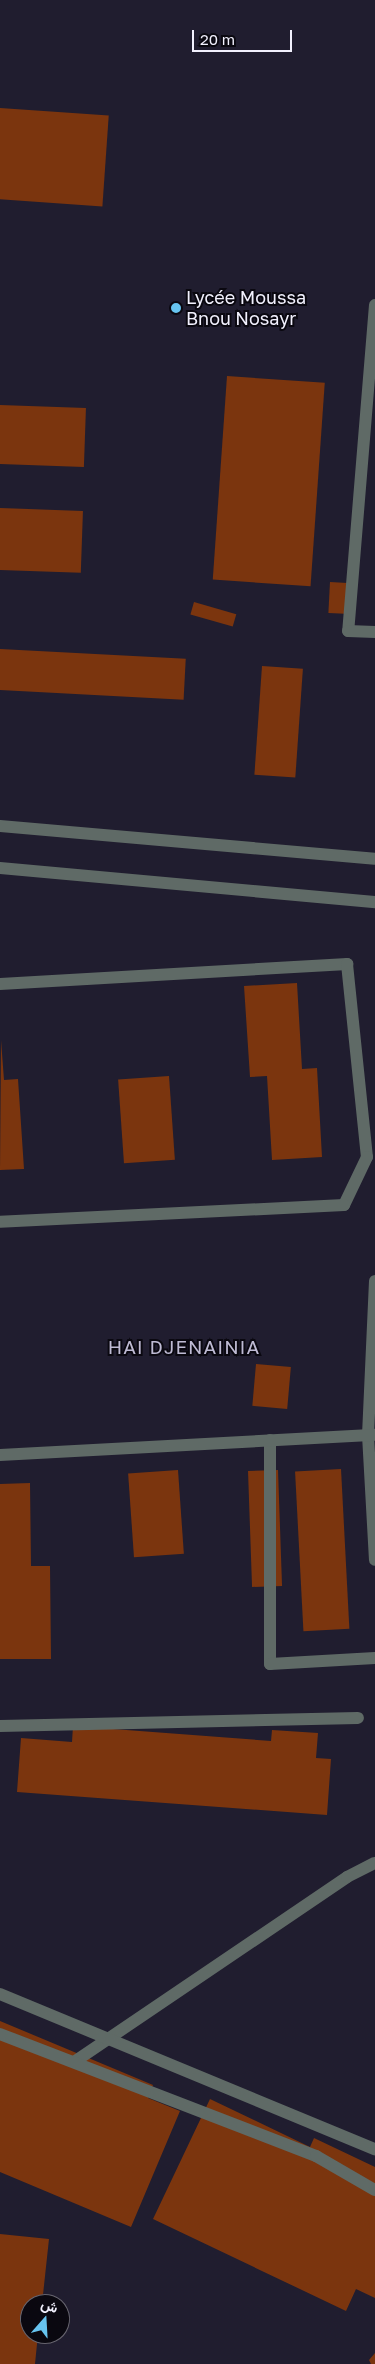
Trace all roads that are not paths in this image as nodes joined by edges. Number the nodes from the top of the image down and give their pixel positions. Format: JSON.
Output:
{"nodes":[{"id":1,"x":375,"y":305,"type":"edge"},
{"id":2,"x":375,"y":632,"type":"edge"},
{"id":3,"x":0,"y":826,"type":"edge"},
{"id":4,"x":375,"y":859,"type":"edge"},
{"id":5,"x":0,"y":868,"type":"edge"},
{"id":6,"x":375,"y":902,"type":"edge"},
{"id":7,"x":0,"y":984,"type":"edge"},
{"id":8,"x":0,"y":1222,"type":"edge"},
{"id":9,"x":375,"y":1281,"type":"edge"},
{"id":10,"x":372,"y":1435,"type":"edge"},
{"id":11,"x":270,"y":1440,"type":"junction"},
{"id":12,"x":0,"y":1455,"type":"edge"},
{"id":13,"x":375,"y":1560,"type":"edge"},
{"id":14,"x":375,"y":1658,"type":"edge"},
{"id":15,"x":358,"y":1718,"type":"dead end"},
{"id":16,"x":0,"y":1726,"type":"edge"},
{"id":17,"x":375,"y":1863,"type":"edge"},
{"id":18,"x":0,"y":1994,"type":"edge"},
{"id":19,"x":0,"y":2034,"type":"edge"},
{"id":20,"x":106,"y":2037,"type":"junction"},
{"id":21,"x":74,"y":2062,"type":"junction"},
{"id":22,"x":375,"y":2148,"type":"edge"},
{"id":23,"x":375,"y":2190,"type":"edge"}],
"edges":[{"from":1,"to":2,"type":"street"},
{"from":3,"to":4,"type":"street"},
{"from":5,"to":6,"type":"street"},
{"from":7,"to":8,"type":"street"},
{"from":9,"to":10,"type":"street"},
{"from":10,"to":11,"type":"street"},
{"from":10,"to":13,"type":"street"},
{"from":11,"to":12,"type":"street"},
{"from":11,"to":14,"type":"street"},
{"from":15,"to":16,"type":"street"},
{"from":17,"to":20,"type":"street"},
{"from":18,"to":20,"type":"street"},
{"from":19,"to":21,"type":"street"},
{"from":20,"to":21,"type":"street"},
{"from":20,"to":22,"type":"street"},
{"from":21,"to":23,"type":"street"}]}
